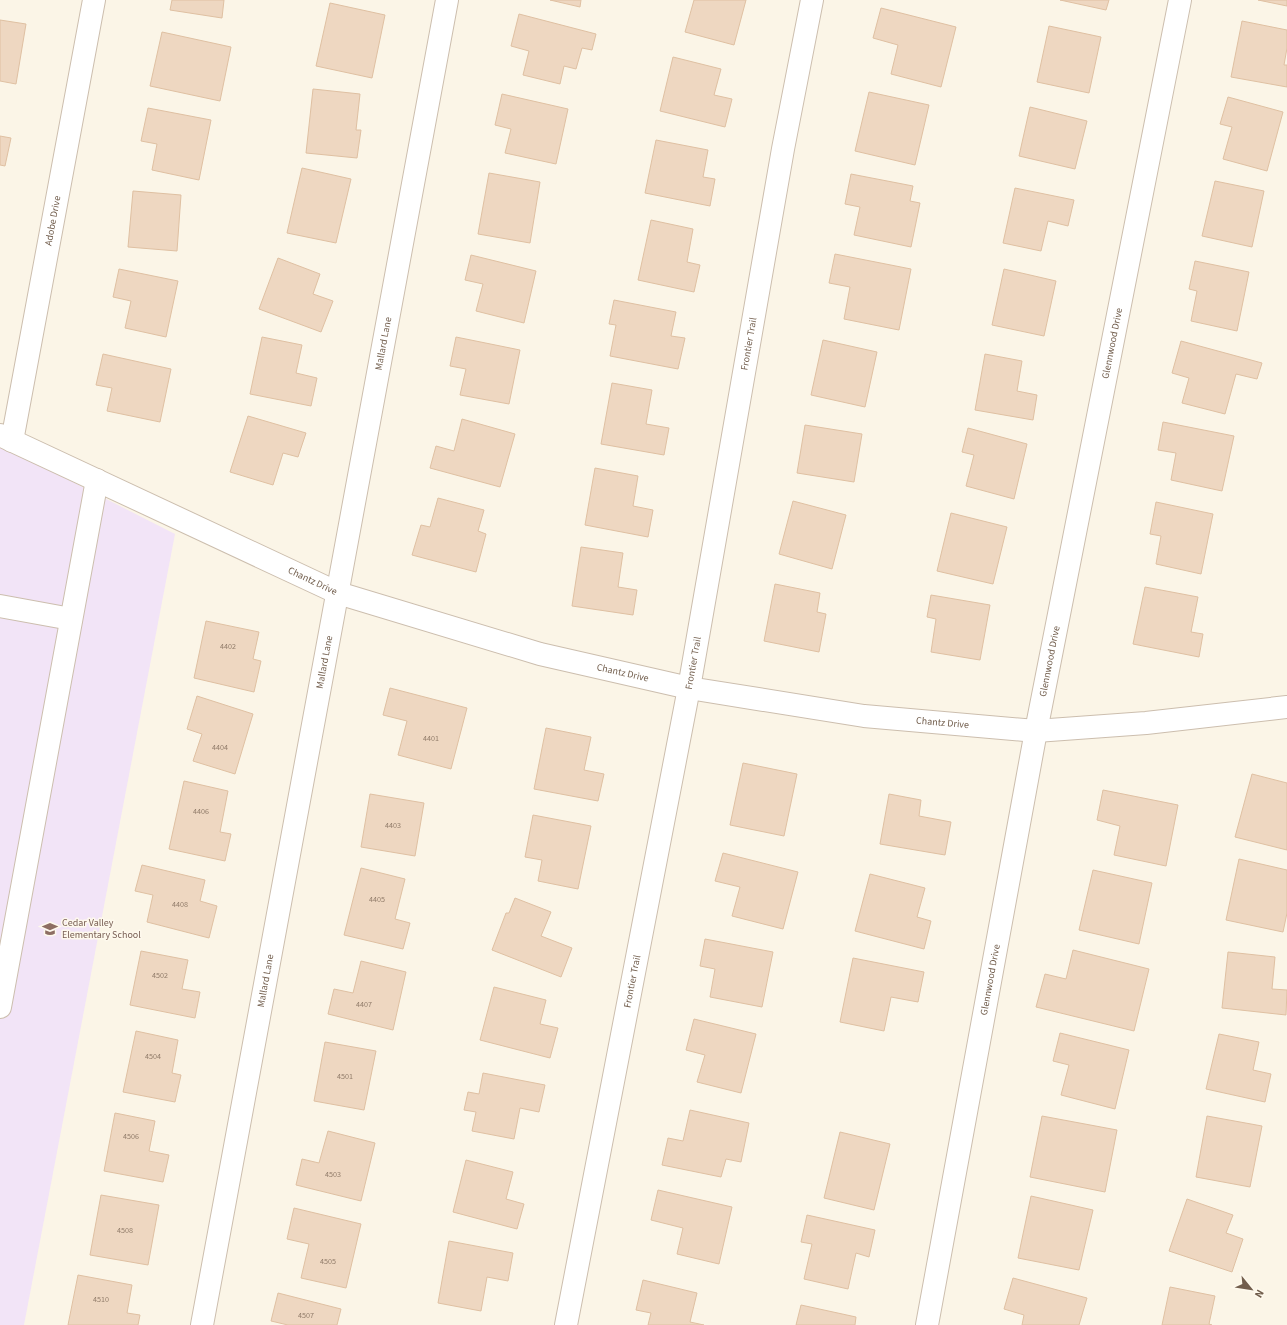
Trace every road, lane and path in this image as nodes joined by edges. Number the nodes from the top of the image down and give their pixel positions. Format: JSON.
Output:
{"nodes":[{"id":1,"x":94,"y":0,"type":"edge"},
{"id":2,"x":447,"y":0,"type":"edge"},
{"id":3,"x":812,"y":0,"type":"edge"},
{"id":4,"x":1180,"y":0,"type":"edge"},
{"id":5,"x":6,"y":438,"type":"edge"},
{"id":6,"x":97,"y":480,"type":"junction"},
{"id":7,"x":338,"y":593,"type":"junction"},
{"id":8,"x":0,"y":606,"type":"edge"},
{"id":9,"x":71,"y":619,"type":"junction"},
{"id":10,"x":689,"y":688,"type":"junction"},
{"id":11,"x":1287,"y":706,"type":"edge"},
{"id":12,"x":1036,"y":731,"type":"junction"},
{"id":13,"x":0,"y":1007,"type":"edge"},
{"id":14,"x":202,"y":1325,"type":"edge"},
{"id":15,"x":566,"y":1325,"type":"edge"},
{"id":16,"x":928,"y":1325,"type":"edge"}],
"edges":[{"from":1,"to":5,"type":"street","name":"Adobe Drive"},
{"from":2,"to":7,"type":"street","name":"Mallard Lane"},
{"from":3,"to":10,"type":"street","name":"Frontier Trail"},
{"from":4,"to":12,"type":"street","name":"Glennwood Drive"},
{"from":5,"to":6,"type":"street","name":"Chantz Drive"},
{"from":6,"to":7,"type":"street","name":"Chantz Drive"},
{"from":6,"to":9,"type":"street"},
{"from":7,"to":10,"type":"street","name":"Chantz Drive"},
{"from":7,"to":14,"type":"street","name":"Mallard Lane"},
{"from":8,"to":9,"type":"street"},
{"from":9,"to":13,"type":"street"},
{"from":10,"to":12,"type":"street","name":"Chantz Drive"},
{"from":10,"to":15,"type":"street","name":"Frontier Trail"},
{"from":11,"to":12,"type":"street","name":"Chantz Drive"},
{"from":12,"to":16,"type":"street","name":"Glennwood Drive"}]}
